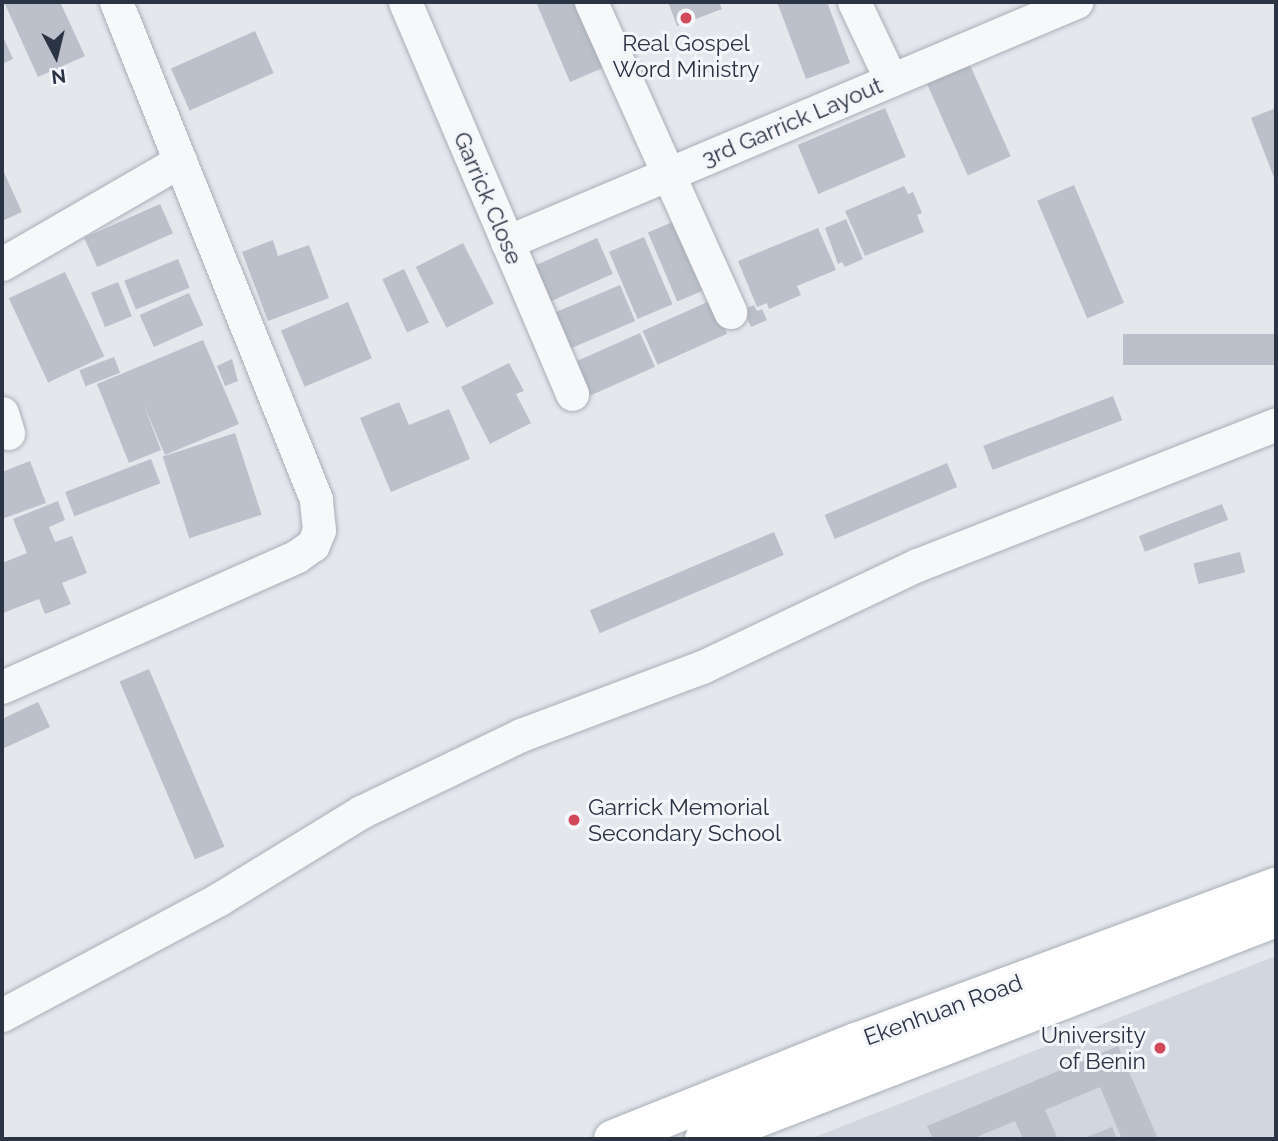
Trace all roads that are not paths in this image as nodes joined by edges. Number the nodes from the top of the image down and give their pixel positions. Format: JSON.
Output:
{"nodes":[{"id":1,"x":117,"y":2,"type":"edge"},
{"id":2,"x":407,"y":2,"type":"edge"},
{"id":3,"x":591,"y":2,"type":"edge"},
{"id":4,"x":854,"y":2,"type":"edge"},
{"id":5,"x":1076,"y":2,"type":"edge"},
{"id":6,"x":891,"y":80,"type":"junction"},
{"id":7,"x":180,"y":161,"type":"junction"},
{"id":8,"x":667,"y":174,"type":"junction"},
{"id":9,"x":507,"y":242,"type":"junction"},
{"id":10,"x":2,"y":264,"type":"edge"},
{"id":11,"x":730,"y":312,"type":"dead end"},
{"id":12,"x":572,"y":394,"type":"dead end"},
{"id":13,"x":1276,"y":424,"type":"edge"},
{"id":14,"x":2,"y":687,"type":"edge"},
{"id":15,"x":1276,"y":887,"type":"edge"},
{"id":16,"x":1276,"y":918,"type":"edge"},
{"id":17,"x":2,"y":1015,"type":"edge"},
{"id":18,"x":613,"y":1139,"type":"edge"},
{"id":19,"x":704,"y":1139,"type":"edge"}],
"edges":[{"from":1,"to":7,"type":"street"},
{"from":2,"to":9,"type":"street","name":"Garrick Close"},
{"from":3,"to":8,"type":"street"},
{"from":4,"to":6,"type":"street"},
{"from":5,"to":6,"type":"street","name":"3rd Garrick Layout"},
{"from":6,"to":8,"type":"street","name":"3rd Garrick Layout"},
{"from":7,"to":10,"type":"street"},
{"from":7,"to":14,"type":"street"},
{"from":8,"to":9,"type":"street","name":"3rd Garrick Layout"},
{"from":8,"to":11,"type":"street"},
{"from":9,"to":12,"type":"street","name":"Garrick Close"},
{"from":13,"to":17,"type":"street"},
{"from":15,"to":18,"type":"main road","name":"Ekenhuan Road"},
{"from":16,"to":19,"type":"main road","name":"Ekenhuan Road"}]}
